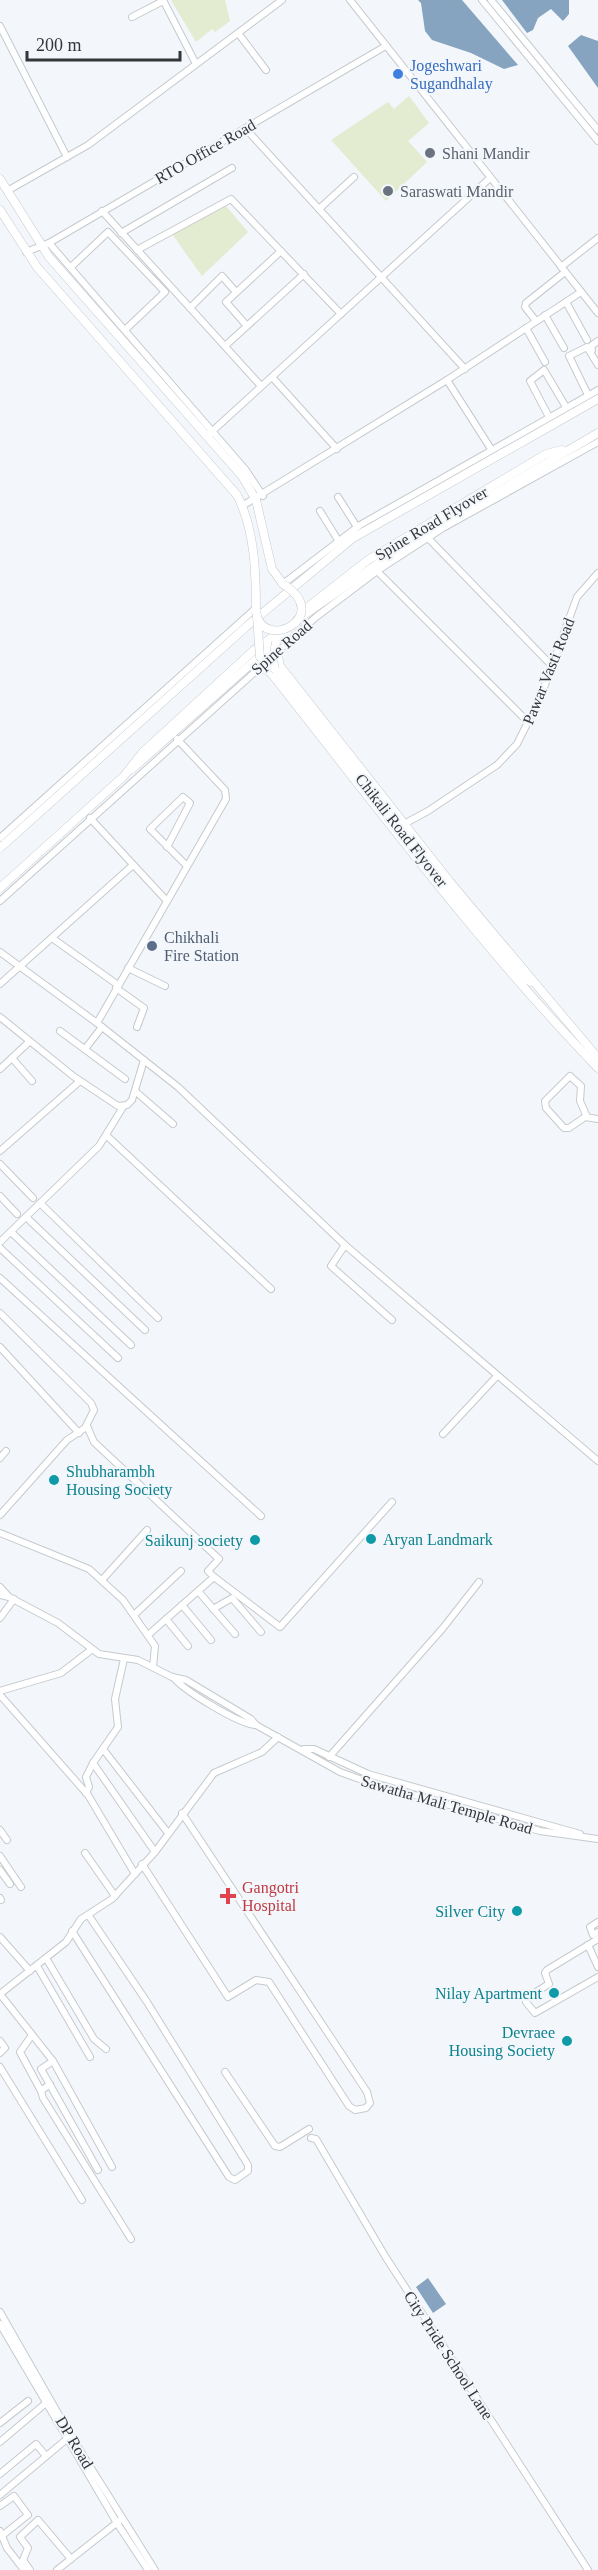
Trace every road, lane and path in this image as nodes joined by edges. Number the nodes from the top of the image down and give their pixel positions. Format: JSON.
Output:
{"nodes":[{"id":1,"x":163,"y":0,"type":"edge"},
{"id":2,"x":282,"y":0,"type":"edge"},
{"id":3,"x":350,"y":0,"type":"edge"},
{"id":4,"x":482,"y":0,"type":"edge"},
{"id":5,"x":491,"y":0,"type":"edge"},
{"id":6,"x":132,"y":17,"type":"dead end"},
{"id":7,"x":0,"y":26,"type":"edge"},
{"id":8,"x":238,"y":33,"type":"junction"},
{"id":9,"x":384,"y":47,"type":"junction"},
{"id":10,"x":196,"y":64,"type":"junction"},
{"id":11,"x":266,"y":70,"type":"dead end"},
{"id":12,"x":245,"y":128,"type":"junction"},
{"id":13,"x":598,"y":130,"type":"edge"},
{"id":14,"x":598,"y":141,"type":"edge"},
{"id":15,"x":67,"y":157,"type":"junction"},
{"id":16,"x":232,"y":168,"type":"dead end"},
{"id":17,"x":354,"y":177,"type":"dead end"},
{"id":18,"x":490,"y":178,"type":"junction"},
{"id":19,"x":0,"y":179,"type":"edge"},
{"id":20,"x":7,"y":191,"type":"junction"},
{"id":21,"x":319,"y":209,"type":"junction"},
{"id":22,"x":0,"y":210,"type":"edge"},
{"id":23,"x":102,"y":211,"type":"junction"},
{"id":24,"x":121,"y":232,"type":"junction"},
{"id":25,"x":598,"y":238,"type":"edge"},
{"id":26,"x":49,"y":243,"type":"junction"},
{"id":27,"x":41,"y":247,"type":"junction"},
{"id":28,"x":137,"y":250,"type":"junction"},
{"id":29,"x":281,"y":250,"type":"junction"},
{"id":30,"x":26,"y":252,"type":"junction"},
{"id":31,"x":71,"y":267,"type":"junction"},
{"id":32,"x":563,"y":270,"type":"junction"},
{"id":33,"x":304,"y":274,"type":"junction"},
{"id":34,"x":381,"y":277,"type":"junction"},
{"id":35,"x":236,"y":292,"type":"junction"},
{"id":36,"x":581,"y":292,"type":"junction"},
{"id":37,"x":564,"y":303,"type":"junction"},
{"id":38,"x":190,"y":308,"type":"junction"},
{"id":39,"x":598,"y":313,"type":"edge"},
{"id":40,"x":341,"y":314,"type":"junction"},
{"id":41,"x":545,"y":315,"type":"junction"},
{"id":42,"x":536,"y":321,"type":"junction"},
{"id":43,"x":247,"y":326,"type":"junction"},
{"id":44,"x":526,"y":328,"type":"junction"},
{"id":45,"x":126,"y":329,"type":"junction"},
{"id":46,"x":584,"y":339,"type":"dead end"},
{"id":47,"x":598,"y":341,"type":"edge"},
{"id":48,"x":225,"y":346,"type":"junction"},
{"id":49,"x":564,"y":348,"type":"dead end"},
{"id":50,"x":598,"y":361,"type":"edge"},
{"id":51,"x":545,"y":362,"type":"dead end"},
{"id":52,"x":598,"y":366,"type":"edge"},
{"id":53,"x":465,"y":369,"type":"junction"},
{"id":54,"x":272,"y":376,"type":"junction"},
{"id":55,"x":447,"y":380,"type":"junction"},
{"id":56,"x":261,"y":386,"type":"junction"},
{"id":57,"x":598,"y":390,"type":"edge"},
{"id":58,"x":588,"y":395,"type":"junction"},
{"id":59,"x":598,"y":399,"type":"edge"},
{"id":60,"x":566,"y":407,"type":"junction"},
{"id":61,"x":549,"y":417,"type":"junction"},
{"id":62,"x":598,"y":433,"type":"edge"},
{"id":63,"x":209,"y":434,"type":"junction"},
{"id":64,"x":598,"y":442,"type":"edge"},
{"id":65,"x":337,"y":449,"type":"junction"},
{"id":66,"x":491,"y":449,"type":"junction"},
{"id":67,"x":569,"y":449,"type":"junction"},
{"id":68,"x":338,"y":497,"type":"dead end"},
{"id":69,"x":260,"y":498,"type":"junction"},
{"id":70,"x":242,"y":506,"type":"junction"},
{"id":71,"x":320,"y":511,"type":"dead end"},
{"id":72,"x":357,"y":527,"type":"junction"},
{"id":73,"x":428,"y":538,"type":"junction"},
{"id":74,"x":338,"y":540,"type":"junction"},
{"id":75,"x":375,"y":568,"type":"junction"},
{"id":76,"x":598,"y":573,"type":"edge"},
{"id":77,"x":283,"y":584,"type":"junction"},
{"id":78,"x":256,"y":612,"type":"junction"},
{"id":79,"x":301,"y":613,"type":"junction"},
{"id":80,"x":292,"y":627,"type":"junction"},
{"id":81,"x":277,"y":646,"type":"junction"},
{"id":82,"x":260,"y":661,"type":"junction"},
{"id":83,"x":552,"y":666,"type":"junction"},
{"id":84,"x":276,"y":670,"type":"junction"},
{"id":85,"x":528,"y":722,"type":"junction"},
{"id":86,"x":177,"y":739,"type":"junction"},
{"id":87,"x":124,"y":776,"type":"junction"},
{"id":88,"x":90,"y":818,"type":"junction"},
{"id":89,"x":404,"y":824,"type":"junction"},
{"id":90,"x":0,"y":838,"type":"edge"},
{"id":91,"x":167,"y":847,"type":"junction"},
{"id":92,"x":0,"y":849,"type":"edge"},
{"id":93,"x":133,"y":865,"type":"junction"},
{"id":94,"x":186,"y":865,"type":"junction"},
{"id":95,"x":0,"y":888,"type":"edge"},
{"id":96,"x":0,"y":900,"type":"edge"},
{"id":97,"x":166,"y":900,"type":"junction"},
{"id":98,"x":52,"y":938,"type":"junction"},
{"id":99,"x":0,"y":952,"type":"edge"},
{"id":100,"x":21,"y":965,"type":"junction"},
{"id":101,"x":128,"y":968,"type":"junction"},
{"id":102,"x":0,"y":984,"type":"edge"},
{"id":103,"x":165,"y":986,"type":"dead end"},
{"id":104,"x":117,"y":987,"type":"junction"},
{"id":105,"x":530,"y":987,"type":"junction"},
{"id":106,"x":0,"y":1017,"type":"edge"},
{"id":107,"x":99,"y":1025,"type":"junction"},
{"id":108,"x":137,"y":1027,"type":"dead end"},
{"id":109,"x":60,"y":1030,"type":"dead end"},
{"id":110,"x":29,"y":1042,"type":"junction"},
{"id":111,"x":85,"y":1049,"type":"junction"},
{"id":112,"x":593,"y":1056,"type":"edge"},
{"id":113,"x":12,"y":1058,"type":"junction"},
{"id":114,"x":144,"y":1060,"type":"junction"},
{"id":115,"x":0,"y":1068,"type":"edge"},
{"id":116,"x":598,"y":1068,"type":"edge"},
{"id":117,"x":125,"y":1078,"type":"dead end"},
{"id":118,"x":32,"y":1081,"type":"dead end"},
{"id":119,"x":80,"y":1081,"type":"junction"},
{"id":120,"x":135,"y":1091,"type":"junction"},
{"id":121,"x":123,"y":1107,"type":"junction"},
{"id":122,"x":587,"y":1117,"type":"junction"},
{"id":123,"x":598,"y":1119,"type":"edge"},
{"id":124,"x":173,"y":1124,"type":"dead end"},
{"id":125,"x":107,"y":1136,"type":"junction"},
{"id":126,"x":0,"y":1151,"type":"edge"},
{"id":127,"x":0,"y":1164,"type":"edge"},
{"id":128,"x":0,"y":1196,"type":"edge"},
{"id":129,"x":33,"y":1198,"type":"dead end"},
{"id":130,"x":40,"y":1203,"type":"junction"},
{"id":131,"x":17,"y":1214,"type":"dead end"},
{"id":132,"x":26,"y":1217,"type":"junction"},
{"id":133,"x":10,"y":1232,"type":"junction"},
{"id":134,"x":0,"y":1242,"type":"edge"},
{"id":135,"x":345,"y":1245,"type":"junction"},
{"id":136,"x":0,"y":1248,"type":"edge"},
{"id":137,"x":0,"y":1278,"type":"edge"},
{"id":138,"x":271,"y":1289,"type":"dead end"},
{"id":139,"x":0,"y":1313,"type":"edge"},
{"id":140,"x":158,"y":1318,"type":"dead end"},
{"id":141,"x":392,"y":1320,"type":"dead end"},
{"id":142,"x":145,"y":1330,"type":"dead end"},
{"id":143,"x":131,"y":1345,"type":"dead end"},
{"id":144,"x":0,"y":1347,"type":"edge"},
{"id":145,"x":118,"y":1358,"type":"dead end"},
{"id":146,"x":497,"y":1376,"type":"junction"},
{"id":147,"x":87,"y":1426,"type":"junction"},
{"id":148,"x":80,"y":1433,"type":"junction"},
{"id":149,"x":443,"y":1434,"type":"dead end"},
{"id":150,"x":6,"y":1451,"type":"dead end"},
{"id":151,"x":0,"y":1458,"type":"edge"},
{"id":152,"x":597,"y":1459,"type":"edge"},
{"id":153,"x":392,"y":1502,"type":"dead end"},
{"id":154,"x":0,"y":1515,"type":"edge"},
{"id":155,"x":261,"y":1516,"type":"dead end"},
{"id":156,"x":147,"y":1530,"type":"dead end"},
{"id":157,"x":0,"y":1533,"type":"edge"},
{"id":158,"x":181,"y":1571,"type":"dead end"},
{"id":159,"x":214,"y":1577,"type":"junction"},
{"id":160,"x":102,"y":1580,"type":"junction"},
{"id":161,"x":479,"y":1582,"type":"dead end"},
{"id":162,"x":0,"y":1587,"type":"edge"},
{"id":163,"x":198,"y":1591,"type":"junction"},
{"id":164,"x":0,"y":1595,"type":"edge"},
{"id":165,"x":12,"y":1598,"type":"junction"},
{"id":166,"x":182,"y":1605,"type":"junction"},
{"id":167,"x":213,"y":1609,"type":"junction"},
{"id":168,"x":134,"y":1615,"type":"junction"},
{"id":169,"x":0,"y":1618,"type":"edge"},
{"id":170,"x":165,"y":1620,"type":"junction"},
{"id":171,"x":261,"y":1632,"type":"dead end"},
{"id":172,"x":234,"y":1634,"type":"dead end"},
{"id":173,"x":148,"y":1635,"type":"junction"},
{"id":174,"x":211,"y":1640,"type":"dead end"},
{"id":175,"x":188,"y":1646,"type":"dead end"},
{"id":176,"x":91,"y":1650,"type":"junction"},
{"id":177,"x":124,"y":1659,"type":"junction"},
{"id":178,"x":153,"y":1668,"type":"junction"},
{"id":179,"x":0,"y":1693,"type":"edge"},
{"id":180,"x":278,"y":1737,"type":"junction"},
{"id":181,"x":103,"y":1749,"type":"junction"},
{"id":182,"x":304,"y":1749,"type":"junction"},
{"id":183,"x":329,"y":1757,"type":"junction"},
{"id":184,"x":93,"y":1763,"type":"junction"},
{"id":185,"x":86,"y":1793,"type":"junction"},
{"id":186,"x":182,"y":1813,"type":"junction"},
{"id":187,"x":0,"y":1830,"type":"edge"},
{"id":188,"x":168,"y":1833,"type":"junction"},
{"id":189,"x":7,"y":1840,"type":"dead end"},
{"id":190,"x":155,"y":1852,"type":"junction"},
{"id":191,"x":85,"y":1853,"type":"dead end"},
{"id":192,"x":0,"y":1856,"type":"edge"},
{"id":193,"x":142,"y":1864,"type":"junction"},
{"id":194,"x":0,"y":1870,"type":"edge"},
{"id":195,"x":135,"y":1874,"type":"junction"},
{"id":196,"x":10,"y":1884,"type":"dead end"},
{"id":197,"x":21,"y":1887,"type":"dead end"},
{"id":198,"x":115,"y":1896,"type":"junction"},
{"id":199,"x":89,"y":1916,"type":"junction"},
{"id":200,"x":598,"y":1922,"type":"edge"},
{"id":201,"x":72,"y":1931,"type":"junction"},
{"id":202,"x":598,"y":1932,"type":"edge"},
{"id":203,"x":0,"y":1937,"type":"edge"},
{"id":204,"x":598,"y":1939,"type":"edge"},
{"id":205,"x":588,"y":1945,"type":"junction"},
{"id":206,"x":46,"y":1958,"type":"junction"},
{"id":207,"x":37,"y":1966,"type":"junction"},
{"id":208,"x":598,"y":1967,"type":"edge"},
{"id":209,"x":30,"y":1971,"type":"junction"},
{"id":210,"x":598,"y":1977,"type":"edge"},
{"id":211,"x":0,"y":1994,"type":"edge"},
{"id":212,"x":32,"y":2035,"type":"junction"},
{"id":213,"x":0,"y":2041,"type":"edge"},
{"id":214,"x":105,"y":2049,"type":"dead end"},
{"id":215,"x":0,"y":2053,"type":"edge"},
{"id":216,"x":90,"y":2057,"type":"dead end"},
{"id":217,"x":53,"y":2061,"type":"junction"},
{"id":218,"x":0,"y":2067,"type":"edge"},
{"id":219,"x":225,"y":2072,"type":"dead end"},
{"id":220,"x":50,"y":2084,"type":"junction"},
{"id":221,"x":41,"y":2091,"type":"junction"},
{"id":222,"x":309,"y":2129,"type":"dead end"},
{"id":223,"x":312,"y":2138,"type":"dead end"},
{"id":224,"x":112,"y":2166,"type":"dead end"},
{"id":225,"x":99,"y":2170,"type":"dead end"},
{"id":226,"x":82,"y":2200,"type":"dead end"},
{"id":227,"x":131,"y":2239,"type":"dead end"},
{"id":228,"x":0,"y":2312,"type":"edge"},
{"id":229,"x":0,"y":2324,"type":"edge"},
{"id":230,"x":28,"y":2401,"type":"dead end"},
{"id":231,"x":46,"y":2403,"type":"junction"},
{"id":232,"x":0,"y":2423,"type":"edge"},
{"id":233,"x":69,"y":2437,"type":"junction"},
{"id":234,"x":0,"y":2442,"type":"edge"},
{"id":235,"x":46,"y":2456,"type":"junction"},
{"id":236,"x":0,"y":2474,"type":"edge"},
{"id":237,"x":0,"y":2495,"type":"edge"},
{"id":238,"x":0,"y":2506,"type":"edge"},
{"id":239,"x":119,"y":2521,"type":"junction"},
{"id":240,"x":2,"y":2533,"type":"edge"},
{"id":241,"x":0,"y":2543,"type":"edge"},
{"id":242,"x":8,"y":2548,"type":"junction"},
{"id":243,"x":71,"y":2559,"type":"junction"},
{"id":244,"x":24,"y":2570,"type":"edge"},
{"id":245,"x":30,"y":2570,"type":"edge"},
{"id":246,"x":57,"y":2570,"type":"edge"},
{"id":247,"x":148,"y":2570,"type":"edge"},
{"id":248,"x":155,"y":2570,"type":"edge"},
{"id":249,"x":588,"y":2570,"type":"edge"}],
"edges":[{"from":1,"to":6,"type":"street"},
{"from":1,"to":10,"type":"street"},
{"from":2,"to":8,"type":"street"},
{"from":3,"to":9,"type":"street"},
{"from":4,"to":14,"type":"street"},
{"from":5,"to":13,"type":"street"},
{"from":7,"to":15,"type":"street"},
{"from":8,"to":10,"type":"street"},
{"from":8,"to":11,"type":"street"},
{"from":9,"to":12,"type":"street","name":"RTO Office Road"},
{"from":9,"to":18,"type":"street"},
{"from":10,"to":15,"type":"street"},
{"from":12,"to":21,"type":"street"},
{"from":12,"to":23,"type":"street","name":"RTO Office Road"},
{"from":15,"to":20,"type":"street"},
{"from":16,"to":24,"type":"street"},
{"from":17,"to":21,"type":"street"},
{"from":18,"to":32,"type":"street"},
{"from":18,"to":34,"type":"street"},
{"from":19,"to":20,"type":"main road"},
{"from":20,"to":27,"type":"main road"},
{"from":21,"to":34,"type":"street"},
{"from":22,"to":30,"type":"main road"},
{"from":23,"to":24,"type":"street"},
{"from":23,"to":26,"type":"street","name":"RTO Office Road"},
{"from":24,"to":28,"type":"street"},
{"from":25,"to":32,"type":"street"},
{"from":26,"to":27,"type":"street","name":"RTO Office Road"},
{"from":26,"to":31,"type":"street"},
{"from":27,"to":30,"type":"street","name":"RTO Office Road"},
{"from":27,"to":63,"type":"main road"},
{"from":28,"to":29,"type":"street"},
{"from":28,"to":38,"type":"street"},
{"from":29,"to":33,"type":"street"},
{"from":29,"to":35,"type":"street"},
{"from":30,"to":70,"type":"main road"},
{"from":31,"to":45,"type":"street"},
{"from":31,"to":45,"type":"street"},
{"from":32,"to":36,"type":"street"},
{"from":32,"to":42,"type":"street"},
{"from":33,"to":40,"type":"street"},
{"from":33,"to":43,"type":"street"},
{"from":34,"to":40,"type":"street"},
{"from":34,"to":53,"type":"street"},
{"from":35,"to":38,"type":"street"},
{"from":35,"to":43,"type":"street"},
{"from":36,"to":37,"type":"street"},
{"from":36,"to":39,"type":"street"},
{"from":37,"to":41,"type":"street"},
{"from":37,"to":46,"type":"street"},
{"from":38,"to":48,"type":"street"},
{"from":40,"to":54,"type":"street"},
{"from":41,"to":42,"type":"street"},
{"from":41,"to":49,"type":"street"},
{"from":42,"to":44,"type":"street"},
{"from":43,"to":48,"type":"street"},
{"from":44,"to":51,"type":"street"},
{"from":44,"to":53,"type":"street"},
{"from":45,"to":63,"type":"street"},
{"from":47,"to":50,"type":"street"},
{"from":48,"to":56,"type":"street"},
{"from":52,"to":58,"type":"street"},
{"from":53,"to":55,"type":"street"},
{"from":54,"to":56,"type":"street"},
{"from":54,"to":65,"type":"street"},
{"from":55,"to":65,"type":"street"},
{"from":55,"to":66,"type":"street"},
{"from":56,"to":63,"type":"street"},
{"from":57,"to":58,"type":"street"},
{"from":58,"to":60,"type":"street"},
{"from":59,"to":92,"type":"main road"},
{"from":60,"to":61,"type":"street"},
{"from":60,"to":61,"type":"street"},
{"from":61,"to":66,"type":"street"},
{"from":62,"to":67,"type":"main road","name":"Spine Road"},
{"from":63,"to":69,"type":"main road"},
{"from":64,"to":73,"type":"street","name":"Spine Road"},
{"from":65,"to":69,"type":"street"},
{"from":66,"to":72,"type":"street"},
{"from":67,"to":75,"type":"main road","name":"Spine Road"},
{"from":67,"to":79,"type":"main road","name":"Spine Road Flyover"},
{"from":68,"to":72,"type":"street"},
{"from":69,"to":70,"type":"street"},
{"from":69,"to":77,"type":"main road"},
{"from":70,"to":78,"type":"main road"},
{"from":71,"to":74,"type":"street"},
{"from":72,"to":74,"type":"street"},
{"from":73,"to":75,"type":"street","name":"Spine Road"},
{"from":73,"to":83,"type":"street"},
{"from":74,"to":77,"type":"street"},
{"from":75,"to":81,"type":"street","name":"Spine Road"},
{"from":75,"to":85,"type":"street"},
{"from":75,"to":87,"type":"main road","name":"Spine Road"},
{"from":76,"to":83,"type":"street","name":"Pawar Vasti Road"},
{"from":77,"to":79,"type":"main road","bridge":true},
{"from":78,"to":80,"type":"main road","bridge":true},
{"from":78,"to":82,"type":"main road","bridge":true},
{"from":78,"to":90,"type":"street"},
{"from":79,"to":80,"type":"main road","name":"Spine Road Flyover","bridge":true},
{"from":80,"to":81,"type":"main road","name":"Spine Road Flyover","bridge":true},
{"from":81,"to":82,"type":"main road","name":"Spine Road Flyover","bridge":true},
{"from":81,"to":84,"type":"main road","bridge":true},
{"from":81,"to":89,"type":"main road"},
{"from":82,"to":84,"type":"main road","name":"Chikali Road Flyover","bridge":true},
{"from":82,"to":86,"type":"street","name":"Spine Road"},
{"from":82,"to":87,"type":"main road","name":"Spine Road Flyover"},
{"from":82,"to":105,"type":"main road"},
{"from":83,"to":85,"type":"street","name":"Pawar Vasti Road"},
{"from":84,"to":105,"type":"main road","name":"Chikali Road Flyover"},
{"from":85,"to":89,"type":"street","name":"Pawar Vasti Road"},
{"from":86,"to":88,"type":"street","name":"Spine Road"},
{"from":86,"to":94,"type":"street"},
{"from":87,"to":95,"type":"main road","name":"Spine Road"},
{"from":88,"to":93,"type":"street"},
{"from":88,"to":96,"type":"street","name":"Spine Road"},
{"from":89,"to":105,"type":"main road"},
{"from":91,"to":91,"type":"street"},
{"from":91,"to":94,"type":"street"},
{"from":93,"to":97,"type":"street"},
{"from":93,"to":98,"type":"street"},
{"from":94,"to":97,"type":"street"},
{"from":97,"to":101,"type":"street"},
{"from":98,"to":100,"type":"street"},
{"from":98,"to":104,"type":"street"},
{"from":99,"to":100,"type":"street"},
{"from":100,"to":102,"type":"street"},
{"from":100,"to":107,"type":"street"},
{"from":101,"to":103,"type":"street"},
{"from":101,"to":104,"type":"street"},
{"from":104,"to":107,"type":"street"},
{"from":104,"to":108,"type":"street"},
{"from":105,"to":112,"type":"main road"},
{"from":106,"to":110,"type":"street"},
{"from":107,"to":111,"type":"street"},
{"from":107,"to":114,"type":"street"},
{"from":109,"to":111,"type":"street"},
{"from":110,"to":113,"type":"street"},
{"from":110,"to":119,"type":"street"},
{"from":111,"to":117,"type":"street"},
{"from":112,"to":116,"type":"main road"},
{"from":113,"to":115,"type":"street"},
{"from":113,"to":118,"type":"street"},
{"from":114,"to":120,"type":"street"},
{"from":114,"to":135,"type":"street"},
{"from":119,"to":121,"type":"street"},
{"from":119,"to":126,"type":"street"},
{"from":120,"to":121,"type":"street"},
{"from":120,"to":124,"type":"street"},
{"from":121,"to":125,"type":"street"},
{"from":122,"to":122,"type":"street"},
{"from":122,"to":123,"type":"street"},
{"from":125,"to":130,"type":"street"},
{"from":125,"to":138,"type":"street"},
{"from":127,"to":129,"type":"street"},
{"from":128,"to":131,"type":"street"},
{"from":130,"to":132,"type":"street"},
{"from":130,"to":140,"type":"street"},
{"from":132,"to":133,"type":"street"},
{"from":132,"to":142,"type":"street"},
{"from":133,"to":134,"type":"street"},
{"from":133,"to":143,"type":"street"},
{"from":135,"to":141,"type":"street"},
{"from":135,"to":146,"type":"street"},
{"from":136,"to":145,"type":"street"},
{"from":137,"to":155,"type":"street"},
{"from":139,"to":147,"type":"street"},
{"from":144,"to":148,"type":"street"},
{"from":146,"to":149,"type":"street"},
{"from":146,"to":152,"type":"street"},
{"from":147,"to":148,"type":"street"},
{"from":147,"to":159,"type":"street"},
{"from":148,"to":154,"type":"street"},
{"from":150,"to":151,"type":"street"},
{"from":153,"to":159,"type":"street"},
{"from":156,"to":160,"type":"street"},
{"from":157,"to":160,"type":"street"},
{"from":158,"to":168,"type":"street"},
{"from":159,"to":163,"type":"street"},
{"from":160,"to":168,"type":"street"},
{"from":161,"to":183,"type":"street"},
{"from":162,"to":165,"type":"street","name":"Sawatha Mali Temple Road"},
{"from":163,"to":166,"type":"street"},
{"from":163,"to":167,"type":"street"},
{"from":164,"to":165,"type":"street","name":"Sawatha Mali Temple Road"},
{"from":165,"to":169,"type":"street"},
{"from":165,"to":176,"type":"street","name":"Sawatha Mali Temple Road"},
{"from":166,"to":170,"type":"street"},
{"from":166,"to":174,"type":"street"},
{"from":167,"to":171,"type":"street"},
{"from":167,"to":172,"type":"street"},
{"from":168,"to":173,"type":"street"},
{"from":170,"to":173,"type":"street"},
{"from":170,"to":175,"type":"street"},
{"from":173,"to":178,"type":"street"},
{"from":176,"to":177,"type":"street","name":"Sawatha Mali Temple Road"},
{"from":176,"to":179,"type":"street"},
{"from":177,"to":178,"type":"street","name":"Sawatha Mali Temple Road"},
{"from":177,"to":181,"type":"street"},
{"from":178,"to":180,"type":"street","name":"Sawatha Mali Temple Road"},
{"from":179,"to":185,"type":"street"},
{"from":180,"to":182,"type":"street","name":"Sawatha Mali Temple Road"},
{"from":180,"to":186,"type":"street"},
{"from":181,"to":184,"type":"street"},
{"from":181,"to":188,"type":"street"},
{"from":182,"to":183,"type":"street","name":"Sawatha Mali Temple Road"},
{"from":182,"to":183,"type":"street","name":"Sawatha Mali Temple Road"},
{"from":184,"to":185,"type":"street"},
{"from":184,"to":190,"type":"street"},
{"from":185,"to":195,"type":"street"},
{"from":186,"to":188,"type":"street"},
{"from":186,"to":193,"type":"street"},
{"from":187,"to":189,"type":"street"},
{"from":188,"to":190,"type":"street"},
{"from":190,"to":193,"type":"street"},
{"from":191,"to":198,"type":"street"},
{"from":192,"to":197,"type":"street"},
{"from":193,"to":195,"type":"street"},
{"from":194,"to":196,"type":"street"},
{"from":195,"to":198,"type":"street"},
{"from":198,"to":199,"type":"street"},
{"from":199,"to":201,"type":"street"},
{"from":199,"to":201,"type":"street"},
{"from":200,"to":202,"type":"street"},
{"from":201,"to":206,"type":"street"},
{"from":203,"to":209,"type":"street"},
{"from":204,"to":205,"type":"street"},
{"from":205,"to":208,"type":"street"},
{"from":205,"to":210,"type":"street"},
{"from":206,"to":207,"type":"street"},
{"from":206,"to":214,"type":"street"},
{"from":207,"to":209,"type":"street"},
{"from":207,"to":216,"type":"street"},
{"from":209,"to":211,"type":"street"},
{"from":211,"to":212,"type":"street"},
{"from":212,"to":217,"type":"street"},
{"from":212,"to":221,"type":"street"},
{"from":213,"to":215,"type":"street"},
{"from":217,"to":220,"type":"street"},
{"from":217,"to":224,"type":"street"},
{"from":218,"to":226,"type":"street"},
{"from":219,"to":222,"type":"street"},
{"from":220,"to":221,"type":"street"},
{"from":220,"to":225,"type":"street"},
{"from":221,"to":227,"type":"street"},
{"from":223,"to":249,"type":"street","name":"City Pride School Lane"},
{"from":228,"to":233,"type":"street","name":"DP Road"},
{"from":229,"to":231,"type":"street","name":"DP Road"},
{"from":230,"to":232,"type":"street"},
{"from":231,"to":233,"type":"street","name":"DP Road"},
{"from":231,"to":234,"type":"street"},
{"from":233,"to":235,"type":"street"},
{"from":233,"to":239,"type":"street","name":"DP Road"},
{"from":235,"to":236,"type":"street"},
{"from":235,"to":237,"type":"street"},
{"from":238,"to":240,"type":"street"},
{"from":239,"to":243,"type":"street"},
{"from":239,"to":247,"type":"street","name":"DP Road"},
{"from":239,"to":248,"type":"street","name":"DP Road"},
{"from":240,"to":242,"type":"street"},
{"from":241,"to":242,"type":"street"},
{"from":242,"to":244,"type":"street"},
{"from":243,"to":245,"type":"street"},
{"from":243,"to":246,"type":"street"}]}
